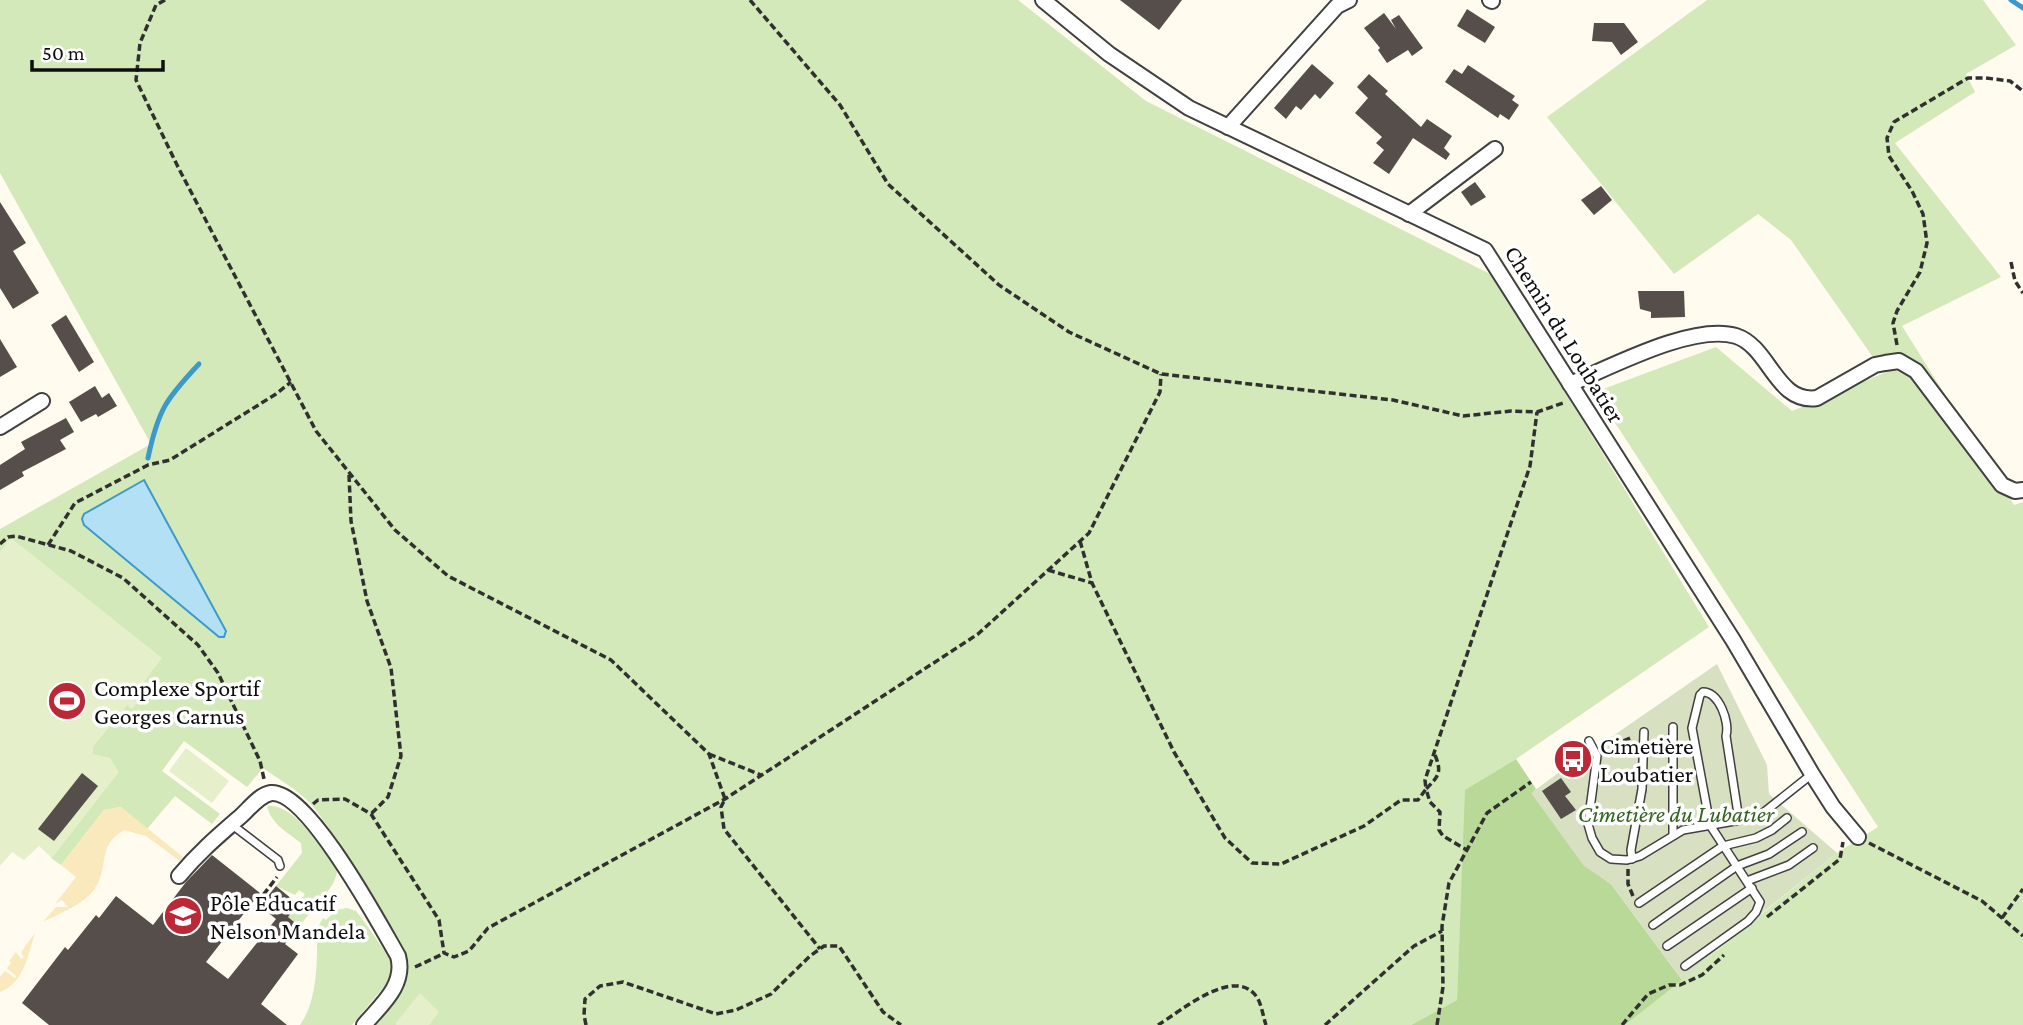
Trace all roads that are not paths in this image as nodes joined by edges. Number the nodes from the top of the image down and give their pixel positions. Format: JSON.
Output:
{"nodes":[{"id":1,"x":1043,"y":0,"type":"edge"},
{"id":2,"x":1349,"y":0,"type":"edge"},
{"id":3,"x":1228,"y":127,"type":"junction"},
{"id":4,"x":1495,"y":149,"type":"dead end"},
{"id":5,"x":1409,"y":214,"type":"junction"},
{"id":6,"x":1570,"y":384,"type":"junction"},
{"id":7,"x":41,"y":401,"type":"dead end"},
{"id":8,"x":0,"y":426,"type":"edge"},
{"id":9,"x":2023,"y":491,"type":"edge"},
{"id":10,"x":1673,"y":727,"type":"dead end"},
{"id":11,"x":1644,"y":732,"type":"dead end"},
{"id":12,"x":1589,"y":741,"type":"dead end"},
{"id":13,"x":1812,"y":774,"type":"junction"},
{"id":14,"x":1787,"y":818,"type":"dead end"},
{"id":15,"x":1739,"y":820,"type":"junction"},
{"id":16,"x":230,"y":824,"type":"junction"},
{"id":17,"x":1710,"y":825,"type":"junction"},
{"id":18,"x":1802,"y":832,"type":"dead end"},
{"id":19,"x":1673,"y":834,"type":"junction"},
{"id":20,"x":1858,"y":837,"type":"road end"},
{"id":21,"x":1723,"y":846,"type":"junction"},
{"id":22,"x":1813,"y":848,"type":"dead end"},
{"id":23,"x":1632,"y":859,"type":"junction"},
{"id":24,"x":281,"y":866,"type":"road end"},
{"id":25,"x":1737,"y":866,"type":"junction"},
{"id":26,"x":179,"y":876,"type":"dead end"},
{"id":27,"x":1750,"y":884,"type":"junction"},
{"id":28,"x":1639,"y":903,"type":"dead end"},
{"id":29,"x":1653,"y":925,"type":"dead end"},
{"id":30,"x":1667,"y":946,"type":"dead end"},
{"id":31,"x":1685,"y":966,"type":"dead end"},
{"id":32,"x":363,"y":1025,"type":"edge"}],
"edges":[{"from":1,"to":3,"type":"street","name":"Chemin du Loubatier"},
{"from":2,"to":3,"type":"street"},
{"from":3,"to":5,"type":"street","name":"Chemin du Loubatier"},
{"from":4,"to":5,"type":"street"},
{"from":5,"to":6,"type":"street","name":"Chemin du Loubatier"},
{"from":6,"to":9,"type":"street"},
{"from":6,"to":13,"type":"street","name":"Chemin du Loubatier"},
{"from":7,"to":8,"type":"street"},
{"from":10,"to":19,"type":"lane"},
{"from":11,"to":23,"type":"lane"},
{"from":12,"to":23,"type":"lane"},
{"from":13,"to":15,"type":"lane"},
{"from":13,"to":20,"type":"street","name":"Chemin du Loubatier"},
{"from":14,"to":21,"type":"lane"},
{"from":15,"to":17,"type":"lane"},
{"from":15,"to":17,"type":"lane"},
{"from":16,"to":24,"type":"lane"},
{"from":16,"to":26,"type":"street"},
{"from":16,"to":32,"type":"street"},
{"from":17,"to":19,"type":"lane"},
{"from":17,"to":21,"type":"lane"},
{"from":18,"to":25,"type":"lane"},
{"from":19,"to":23,"type":"lane"},
{"from":21,"to":25,"type":"lane"},
{"from":21,"to":28,"type":"lane"},
{"from":22,"to":27,"type":"lane"},
{"from":25,"to":27,"type":"lane"},
{"from":25,"to":29,"type":"lane"},
{"from":27,"to":30,"type":"lane"},
{"from":27,"to":31,"type":"lane"}]}
